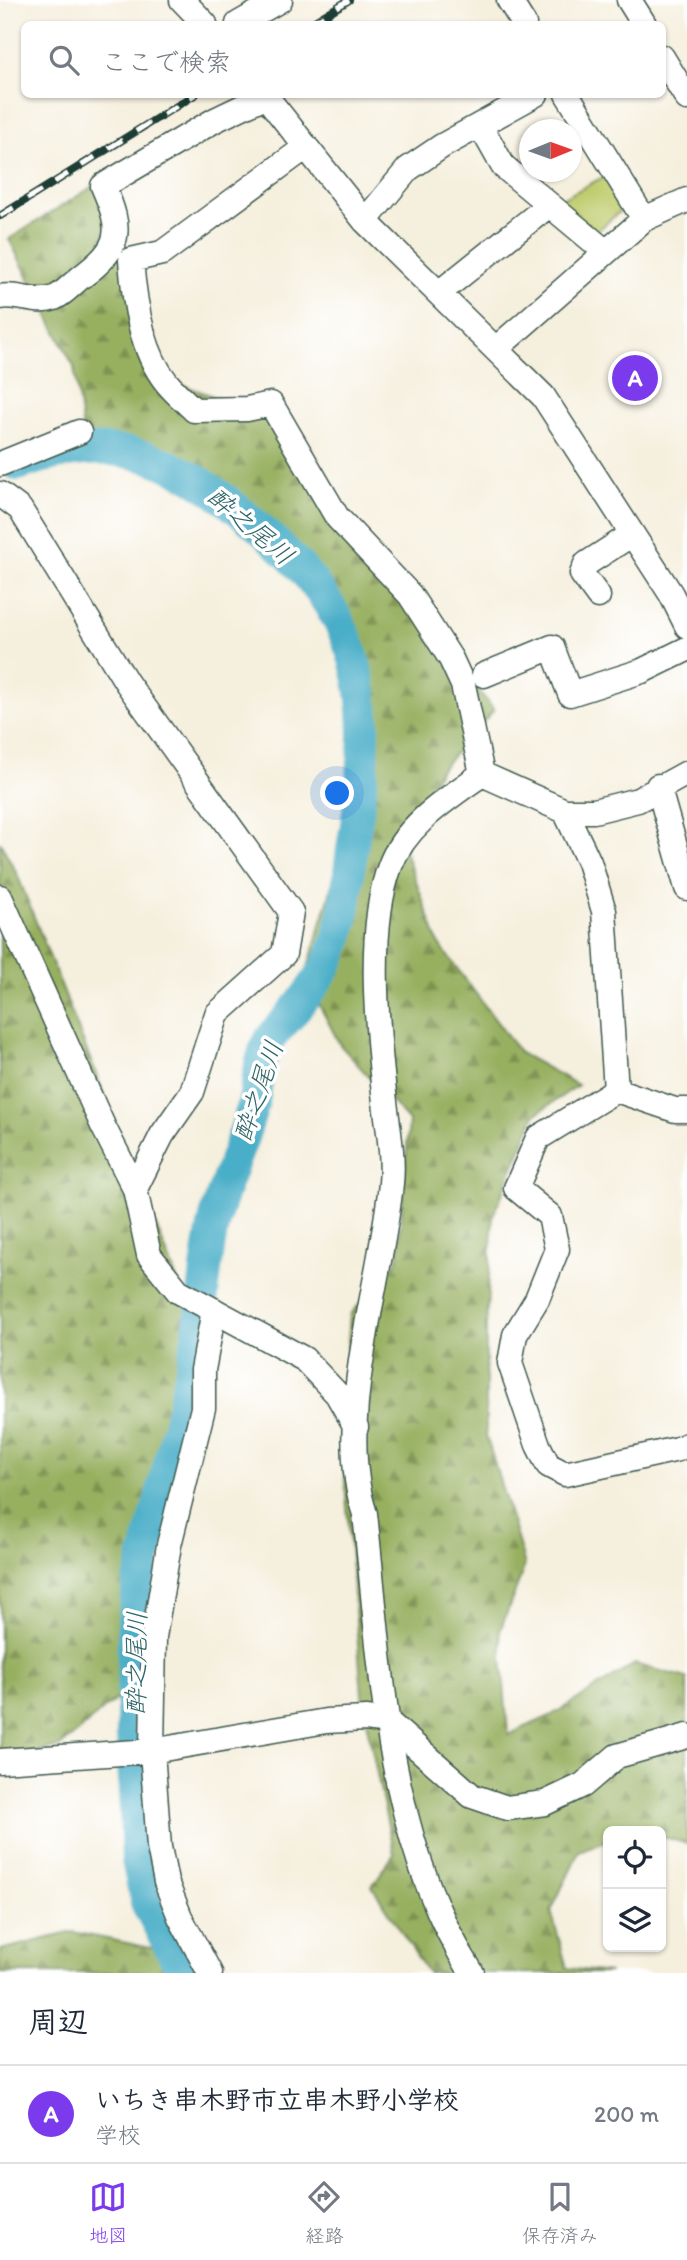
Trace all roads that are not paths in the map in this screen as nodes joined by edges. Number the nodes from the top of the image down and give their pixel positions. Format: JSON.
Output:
{"nodes":[{"id":1,"x":182,"y":0,"type":"edge"},
{"id":2,"x":280,"y":0,"type":"edge"},
{"id":3,"x":509,"y":0,"type":"edge"},
{"id":4,"x":629,"y":0,"type":"edge"},
{"id":5,"x":202,"y":21,"type":"edge"},
{"id":6,"x":243,"y":21,"type":"edge"},
{"id":7,"x":522,"y":21,"type":"edge"},
{"id":8,"x":641,"y":21,"type":"edge"},
{"id":9,"x":666,"y":62,"type":"edge"},
{"id":10,"x":259,"y":98,"type":"edge"},
{"id":11,"x":267,"y":98,"type":"edge"},
{"id":12,"x":529,"y":98,"type":"edge"},
{"id":13,"x":569,"y":98,"type":"edge"},
{"id":14,"x":687,"y":98,"type":"edge"},
{"id":15,"x":480,"y":125,"type":"junction"},
{"id":16,"x":306,"y":148,"type":"junction"},
{"id":17,"x":687,"y":200,"type":"edge"},
{"id":18,"x":549,"y":205,"type":"junction"},
{"id":19,"x":644,"y":219,"type":"junction"},
{"id":20,"x":365,"y":221,"type":"junction"},
{"id":21,"x":606,"y":252,"type":"junction"},
{"id":22,"x":439,"y":293,"type":"junction"},
{"id":23,"x":0,"y":297,"type":"edge"},
{"id":24,"x":497,"y":348,"type":"junction"},
{"id":25,"x":79,"y":432,"type":"dead end"},
{"id":26,"x":0,"y":464,"type":"edge"},
{"id":27,"x":0,"y":494,"type":"edge"},
{"id":28,"x":631,"y":535,"type":"junction"},
{"id":29,"x":598,"y":596,"type":"dead end"},
{"id":30,"x":687,"y":626,"type":"edge"},
{"id":31,"x":687,"y":649,"type":"edge"},
{"id":32,"x":484,"y":675,"type":"dead end"},
{"id":33,"x":687,"y":773,"type":"edge"},
{"id":34,"x":482,"y":774,"type":"junction"},
{"id":35,"x":658,"y":786,"type":"junction"},
{"id":36,"x":565,"y":811,"type":"junction"},
{"id":37,"x":687,"y":888,"type":"edge"},
{"id":38,"x":0,"y":897,"type":"edge"},
{"id":39,"x":616,"y":1090,"type":"junction"},
{"id":40,"x":687,"y":1110,"type":"edge"},
{"id":41,"x":135,"y":1189,"type":"junction"},
{"id":42,"x":213,"y":1310,"type":"junction"},
{"id":43,"x":356,"y":1427,"type":"junction"},
{"id":44,"x":687,"y":1445,"type":"edge"},
{"id":45,"x":388,"y":1722,"type":"junction"},
{"id":46,"x":687,"y":1735,"type":"edge"},
{"id":47,"x":152,"y":1751,"type":"junction"},
{"id":48,"x":0,"y":1761,"type":"edge"},
{"id":49,"x":210,"y":1973,"type":"edge"},
{"id":50,"x":472,"y":1973,"type":"edge"}],
"edges":[{"from":1,"to":5,"type":"street"},
{"from":2,"to":6,"type":"street"},
{"from":3,"to":7,"type":"street"},
{"from":4,"to":8,"type":"street"},
{"from":9,"to":14,"type":"street"},
{"from":10,"to":23,"type":"street"},
{"from":11,"to":16,"type":"street"},
{"from":12,"to":15,"type":"street"},
{"from":13,"to":19,"type":"street"},
{"from":15,"to":18,"type":"street"},
{"from":15,"to":20,"type":"street"},
{"from":16,"to":20,"type":"street"},
{"from":16,"to":34,"type":"street"},
{"from":17,"to":19,"type":"street"},
{"from":18,"to":21,"type":"street"},
{"from":18,"to":22,"type":"street"},
{"from":19,"to":21,"type":"street"},
{"from":20,"to":22,"type":"street"},
{"from":21,"to":24,"type":"street"},
{"from":22,"to":24,"type":"street"},
{"from":24,"to":28,"type":"street"},
{"from":25,"to":26,"type":"street"},
{"from":27,"to":41,"type":"street"},
{"from":28,"to":29,"type":"street"},
{"from":28,"to":30,"type":"street"},
{"from":31,"to":32,"type":"street"},
{"from":33,"to":35,"type":"street"},
{"from":34,"to":36,"type":"street"},
{"from":34,"to":43,"type":"street"},
{"from":35,"to":36,"type":"street"},
{"from":35,"to":37,"type":"street"},
{"from":36,"to":39,"type":"street"},
{"from":38,"to":41,"type":"street"},
{"from":39,"to":40,"type":"street"},
{"from":39,"to":44,"type":"street"},
{"from":41,"to":42,"type":"street"},
{"from":42,"to":43,"type":"street"},
{"from":42,"to":47,"type":"street"},
{"from":43,"to":45,"type":"street"},
{"from":45,"to":46,"type":"street"},
{"from":45,"to":47,"type":"street"},
{"from":45,"to":50,"type":"street"},
{"from":47,"to":48,"type":"street"},
{"from":47,"to":49,"type":"street"}]}
